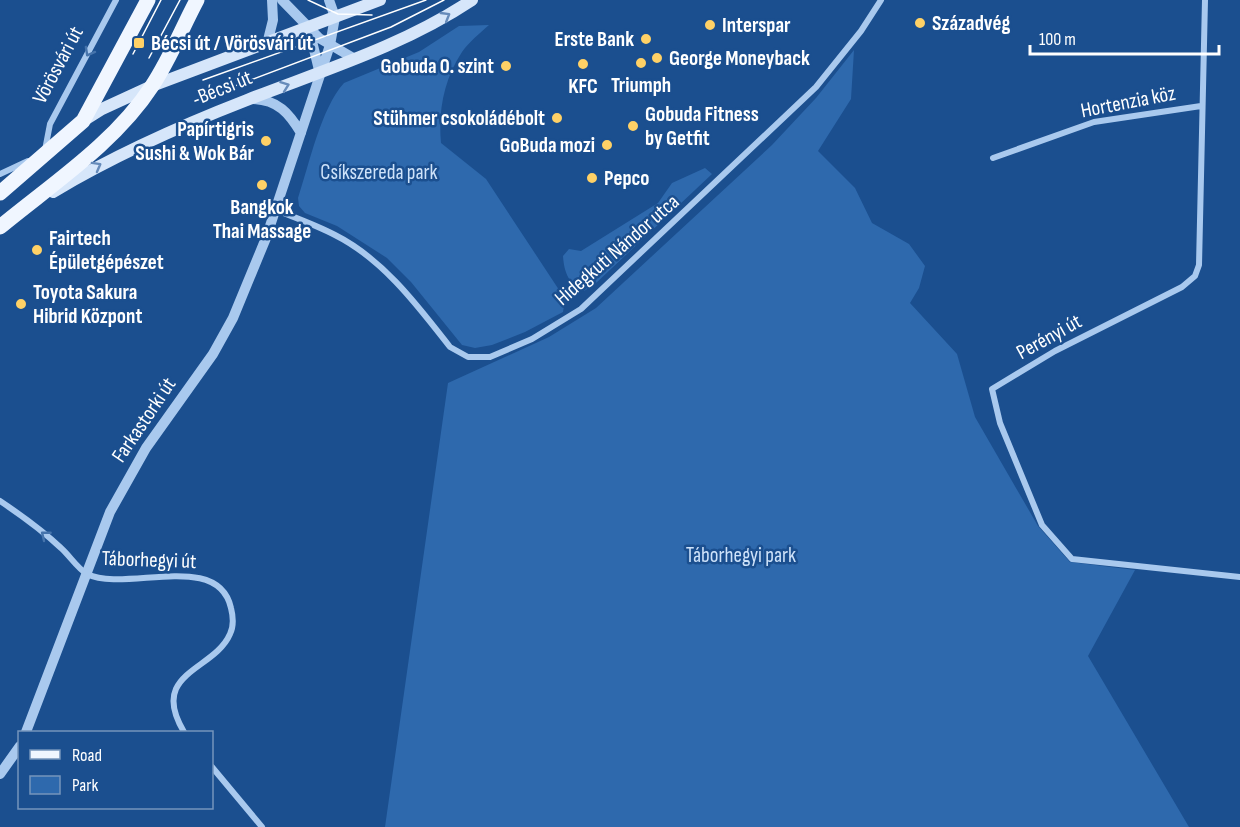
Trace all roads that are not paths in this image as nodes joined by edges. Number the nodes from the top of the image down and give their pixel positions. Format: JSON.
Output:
{"nodes":[{"id":1,"x":116,"y":0,"type":"edge"},
{"id":2,"x":147,"y":0,"type":"edge"},
{"id":3,"x":197,"y":0,"type":"edge"},
{"id":4,"x":272,"y":0,"type":"edge"},
{"id":5,"x":282,"y":0,"type":"edge"},
{"id":6,"x":329,"y":0,"type":"edge"},
{"id":7,"x":380,"y":0,"type":"edge"},
{"id":8,"x":472,"y":0,"type":"edge"},
{"id":9,"x":881,"y":0,"type":"edge"},
{"id":10,"x":1205,"y":0,"type":"edge"},
{"id":11,"x":335,"y":17,"type":"junction"},
{"id":12,"x":308,"y":28,"type":"junction"},
{"id":13,"x":267,"y":44,"type":"junction"},
{"id":14,"x":330,"y":45,"type":"junction"},
{"id":15,"x":355,"y":59,"type":"junction"},
{"id":16,"x":320,"y":73,"type":"junction"},
{"id":17,"x":152,"y":86,"type":"junction"},
{"id":18,"x":250,"y":99,"type":"junction"},
{"id":19,"x":1201,"y":106,"type":"junction"},
{"id":20,"x":83,"y":121,"type":"junction"},
{"id":21,"x":302,"y":133,"type":"junction"},
{"id":22,"x":45,"y":153,"type":"junction"},
{"id":23,"x":993,"y":158,"type":"dead end"},
{"id":24,"x":0,"y":174,"type":"edge"},
{"id":25,"x":0,"y":193,"type":"edge"},
{"id":26,"x":276,"y":210,"type":"junction"},
{"id":27,"x":5,"y":222,"type":"edge"},
{"id":28,"x":0,"y":501,"type":"edge"},
{"id":29,"x":86,"y":573,"type":"junction"},
{"id":30,"x":1240,"y":578,"type":"edge"},
{"id":31,"x":26,"y":731,"type":"edge"},
{"id":32,"x":184,"y":731,"type":"edge"},
{"id":33,"x":18,"y":749,"type":"edge"},
{"id":34,"x":213,"y":768,"type":"edge"},
{"id":35,"x":0,"y":774,"type":"edge"},
{"id":36,"x":262,"y":827,"type":"edge"}],
"edges":[{"from":1,"to":22,"type":"street","name":"Vörösvári út","one_way":true},
{"from":2,"to":20,"type":"main road"},
{"from":3,"to":17,"type":"main road"},
{"from":4,"to":13,"type":"street"},
{"from":5,"to":12,"type":"street"},
{"from":6,"to":11,"type":"street"},
{"from":7,"to":11,"type":"main road","name":"Bécsi út"},
{"from":15,"to":8,"type":"main road","name":"Bécsi út","one_way":true},
{"from":9,"to":26,"type":"street","name":"Hidegkuti Nándor utca"},
{"from":10,"to":19,"type":"street","name":"Perényi út"},
{"from":11,"to":12,"type":"main road","name":"Bécsi út"},
{"from":11,"to":14,"type":"street","name":"Farkastorki út"},
{"from":12,"to":13,"type":"main road","name":"Bécsi út"},
{"from":12,"to":14,"type":"street"},
{"from":12,"to":16,"type":"street"},
{"from":13,"to":17,"type":"main road","name":"Bécsi út"},
{"from":14,"to":15,"type":"street"},
{"from":14,"to":16,"type":"street","name":"Farkastorki út"},
{"from":15,"to":16,"type":"main road","name":"Bécsi út"},
{"from":18,"to":16,"type":"main road","name":"Bécsi út","one_way":true},
{"from":16,"to":21,"type":"street","name":"Farkastorki út"},
{"from":17,"to":20,"type":"main road","name":"Bécsi út"},
{"from":17,"to":27,"type":"main road"},
{"from":18,"to":21,"type":"street"},
{"from":27,"to":18,"type":"main road","name":"Bécsi út","one_way":true},
{"from":19,"to":23,"type":"street","name":"Hortenzia köz"},
{"from":19,"to":30,"type":"street","name":"Perényi út"},
{"from":20,"to":22,"type":"main road","name":"Bécsi út"},
{"from":21,"to":26,"type":"street","name":"Farkastorki út"},
{"from":22,"to":24,"type":"street","name":"Bécsi út"},
{"from":22,"to":25,"type":"main road","name":"Bécsi út"},
{"from":26,"to":29,"type":"street","name":"Farkastorki út"},
{"from":29,"to":28,"type":"street","name":"Táborhegyi út","one_way":true},
{"from":29,"to":31,"type":"street","name":"Farkastorki út"},
{"from":29,"to":32,"type":"street","name":"Táborhegyi út"},
{"from":33,"to":35,"type":"street"},
{"from":34,"to":36,"type":"street"}]}
